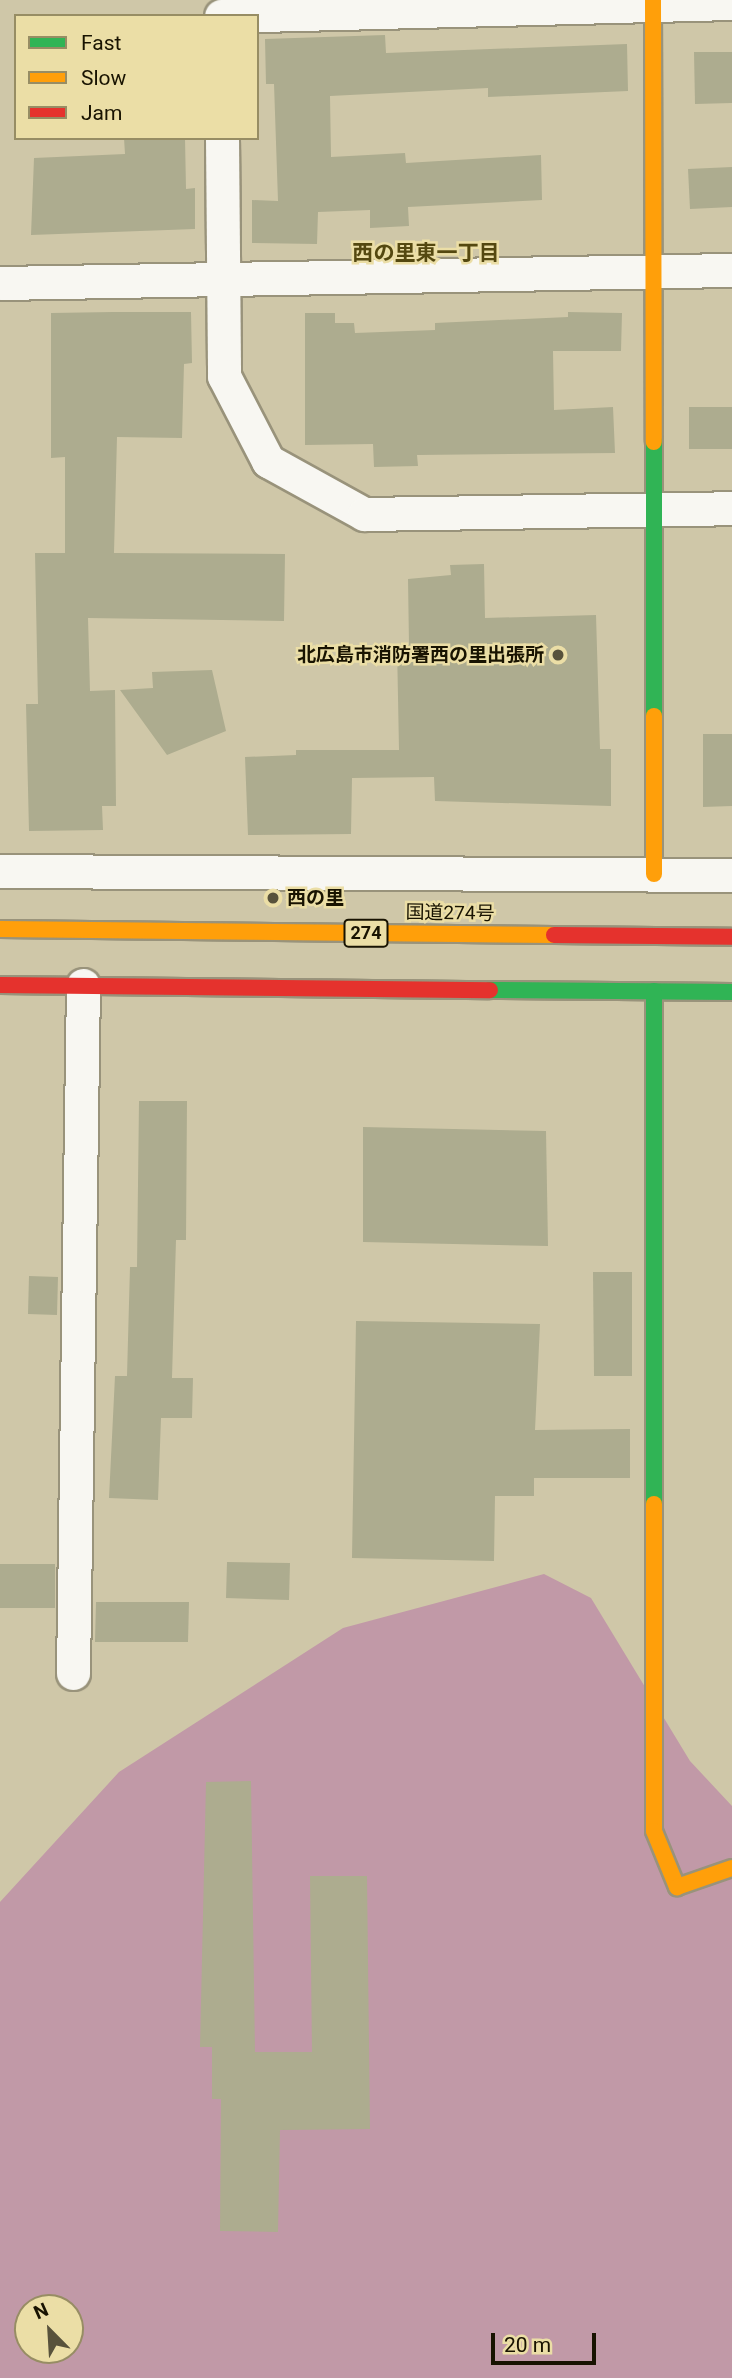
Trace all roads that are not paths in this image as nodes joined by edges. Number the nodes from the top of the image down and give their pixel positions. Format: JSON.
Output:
{"nodes":[{"id":1,"x":653,"y":2,"type":"edge"},
{"id":2,"x":732,"y":4,"type":"edge"},
{"id":3,"x":259,"y":15,"type":"edge"},
{"id":4,"x":222,"y":140,"type":"edge"},
{"id":5,"x":732,"y":270,"type":"edge"},
{"id":6,"x":656,"y":271,"type":"junction"},
{"id":7,"x":223,"y":277,"type":"junction"},
{"id":8,"x":0,"y":282,"type":"edge"},
{"id":9,"x":732,"y":508,"type":"edge"},
{"id":10,"x":655,"y":509,"type":"junction"},
{"id":11,"x":0,"y":872,"type":"edge"},
{"id":12,"x":654,"y":874,"type":"junction"},
{"id":13,"x":732,"y":875,"type":"edge"},
{"id":14,"x":0,"y":929,"type":"edge"},
{"id":15,"x":732,"y":937,"type":"edge"},
{"id":16,"x":0,"y":985,"type":"edge"},
{"id":17,"x":83,"y":985,"type":"junction"},
{"id":18,"x":654,"y":991,"type":"junction"},
{"id":19,"x":732,"y":992,"type":"edge"},
{"id":20,"x":73,"y":1673,"type":"dead end"},
{"id":21,"x":732,"y":1868,"type":"edge"}],
"edges":[{"from":1,"to":2,"type":"street"},
{"from":1,"to":3,"type":"street"},
{"from":1,"to":6,"type":"main road"},
{"from":4,"to":7,"type":"street"},
{"from":5,"to":6,"type":"street"},
{"from":6,"to":7,"type":"street"},
{"from":6,"to":10,"type":"main road"},
{"from":7,"to":8,"type":"street"},
{"from":7,"to":10,"type":"street"},
{"from":9,"to":10,"type":"street"},
{"from":10,"to":12,"type":"main road"},
{"from":11,"to":12,"type":"street"},
{"from":12,"to":13,"type":"street"},
{"from":14,"to":15,"type":"main road","name":"国道274号","number":"274"},
{"from":16,"to":17,"type":"main road"},
{"from":17,"to":18,"type":"main road"},
{"from":17,"to":20,"type":"street"},
{"from":18,"to":19,"type":"main road"},
{"from":18,"to":21,"type":"main road"}]}
